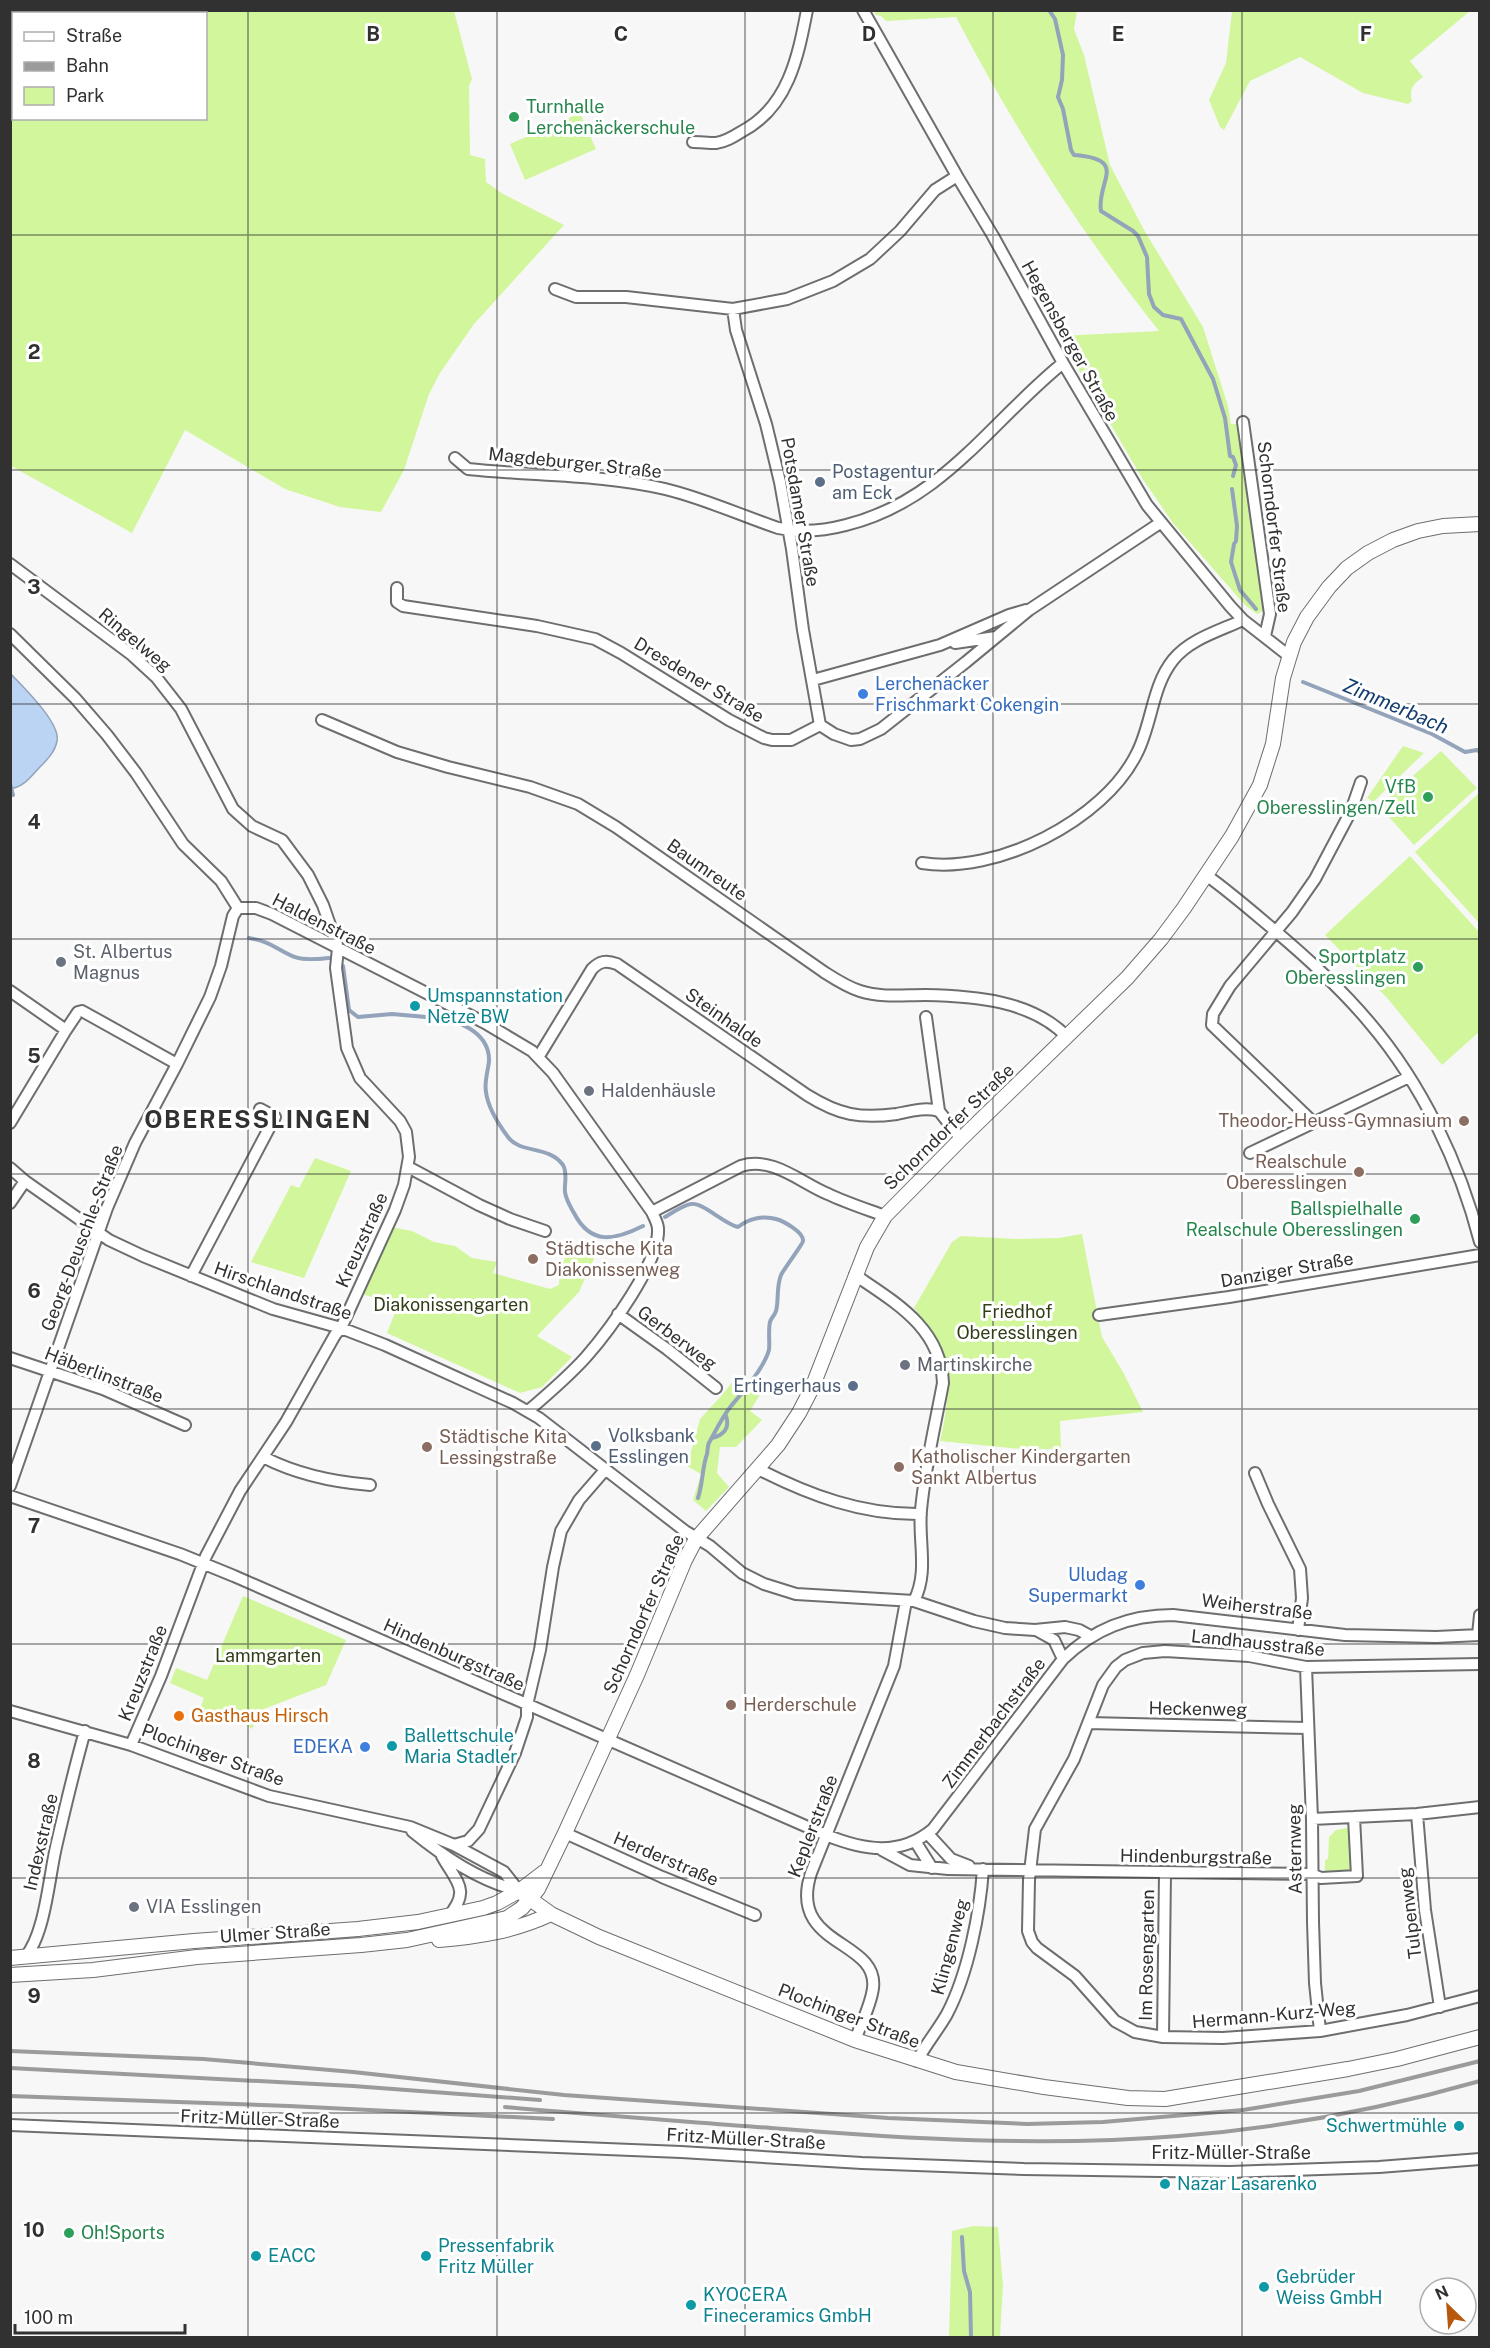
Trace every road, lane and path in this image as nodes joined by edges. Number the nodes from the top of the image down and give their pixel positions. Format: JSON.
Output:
{"nodes":[{"id":1,"x":807,"y":10,"type":"edge"},
{"id":2,"x":863,"y":10,"type":"edge"},
{"id":3,"x":693,"y":142,"type":"dead end"},
{"id":4,"x":957,"y":176,"type":"junction"},
{"id":5,"x":555,"y":289,"type":"dead end"},
{"id":6,"x":733,"y":309,"type":"junction"},
{"id":7,"x":1063,"y":363,"type":"junction"},
{"id":8,"x":1243,"y":422,"type":"dead end"},
{"id":9,"x":455,"y":458,"type":"dead end"},
{"id":10,"x":1160,"y":523,"type":"junction"},
{"id":11,"x":1479,"y":524,"type":"edge"},
{"id":12,"x":788,"y":530,"type":"junction"},
{"id":13,"x":10,"y":564,"type":"edge"},
{"id":14,"x":397,"y":588,"type":"dead end"},
{"id":15,"x":1029,"y":610,"type":"junction"},
{"id":16,"x":1243,"y":620,"type":"junction"},
{"id":17,"x":10,"y":634,"type":"edge"},
{"id":18,"x":1265,"y":636,"type":"junction"},
{"id":19,"x":997,"y":637,"type":"junction"},
{"id":20,"x":940,"y":645,"type":"junction"},
{"id":21,"x":1289,"y":656,"type":"junction"},
{"id":22,"x":813,"y":680,"type":"junction"},
{"id":23,"x":322,"y":720,"type":"dead end"},
{"id":24,"x":820,"y":725,"type":"junction"},
{"id":25,"x":1361,"y":782,"type":"dead end"},
{"id":26,"x":282,"y":840,"type":"joint"},
{"id":27,"x":922,"y":863,"type":"dead end"},
{"id":28,"x":1206,"y":875,"type":"junction"},
{"id":29,"x":238,"y":908,"type":"junction"},
{"id":30,"x":1276,"y":932,"type":"junction"},
{"id":31,"x":338,"y":948,"type":"junction"},
{"id":32,"x":10,"y":991,"type":"edge"},
{"id":33,"x":926,"y":1017,"type":"dead end"},
{"id":34,"x":66,"y":1030,"type":"junction"},
{"id":35,"x":1067,"y":1037,"type":"junction"},
{"id":36,"x":539,"y":1056,"type":"junction"},
{"id":37,"x":177,"y":1064,"type":"junction"},
{"id":38,"x":1409,"y":1077,"type":"junction"},
{"id":39,"x":260,"y":1109,"type":"dead end"},
{"id":40,"x":939,"y":1111,"type":"junction"},
{"id":41,"x":1313,"y":1122,"type":"junction"},
{"id":42,"x":10,"y":1123,"type":"edge"},
{"id":43,"x":961,"y":1138,"type":"junction"},
{"id":44,"x":1250,"y":1153,"type":"dead end"},
{"id":45,"x":408,"y":1167,"type":"junction"},
{"id":46,"x":10,"y":1168,"type":"edge"},
{"id":47,"x":25,"y":1181,"type":"junction"},
{"id":48,"x":10,"y":1203,"type":"edge"},
{"id":49,"x":651,"y":1212,"type":"junction"},
{"id":50,"x":885,"y":1216,"type":"junction"},
{"id":51,"x":1477,"y":1221,"type":"edge"},
{"id":52,"x":545,"y":1231,"type":"dead end"},
{"id":53,"x":98,"y":1233,"type":"junction"},
{"id":54,"x":1479,"y":1242,"type":"edge"},
{"id":55,"x":1479,"y":1255,"type":"edge"},
{"id":56,"x":855,"y":1275,"type":"junction"},
{"id":57,"x":191,"y":1276,"type":"junction"},
{"id":58,"x":618,"y":1314,"type":"junction"},
{"id":59,"x":1099,"y":1315,"type":"dead end"},
{"id":60,"x":341,"y":1328,"type":"junction"},
{"id":61,"x":10,"y":1358,"type":"edge"},
{"id":62,"x":51,"y":1371,"type":"junction"},
{"id":63,"x":716,"y":1388,"type":"dead end"},
{"id":64,"x":528,"y":1411,"type":"junction"},
{"id":65,"x":185,"y":1425,"type":"dead end"},
{"id":66,"x":263,"y":1457,"type":"junction"},
{"id":67,"x":758,"y":1469,"type":"junction"},
{"id":68,"x":1255,"y":1473,"type":"dead end"},
{"id":69,"x":601,"y":1474,"type":"junction"},
{"id":70,"x":370,"y":1485,"type":"dead end"},
{"id":71,"x":10,"y":1486,"type":"edge"},
{"id":72,"x":10,"y":1496,"type":"edge"},
{"id":73,"x":921,"y":1514,"type":"junction"},
{"id":74,"x":696,"y":1539,"type":"junction"},
{"id":75,"x":202,"y":1563,"type":"junction"},
{"id":76,"x":910,"y":1601,"type":"junction"},
{"id":77,"x":1479,"y":1615,"type":"edge"},
{"id":78,"x":1035,"y":1630,"type":"junction"},
{"id":79,"x":1298,"y":1630,"type":"junction"},
{"id":80,"x":1479,"y":1635,"type":"edge"},
{"id":81,"x":1090,"y":1636,"type":"junction"},
{"id":82,"x":1063,"y":1659,"type":"junction"},
{"id":83,"x":1479,"y":1664,"type":"edge"},
{"id":84,"x":1306,"y":1667,"type":"junction"},
{"id":85,"x":527,"y":1705,"type":"junction"},
{"id":86,"x":10,"y":1712,"type":"edge"},
{"id":87,"x":1088,"y":1723,"type":"junction"},
{"id":88,"x":1308,"y":1728,"type":"junction"},
{"id":89,"x":85,"y":1731,"type":"junction"},
{"id":90,"x":607,"y":1738,"type":"junction"},
{"id":91,"x":131,"y":1744,"type":"junction"},
{"id":92,"x":1479,"y":1807,"type":"edge"},
{"id":93,"x":1417,"y":1814,"type":"junction"},
{"id":94,"x":1354,"y":1817,"type":"junction"},
{"id":95,"x":1312,"y":1819,"type":"junction"},
{"id":96,"x":405,"y":1825,"type":"junction"},
{"id":97,"x":565,"y":1833,"type":"junction"},
{"id":98,"x":928,"y":1834,"type":"junction"},
{"id":99,"x":826,"y":1835,"type":"junction"},
{"id":100,"x":915,"y":1841,"type":"junction"},
{"id":101,"x":454,"y":1845,"type":"junction"},
{"id":102,"x":882,"y":1850,"type":"junction"},
{"id":103,"x":442,"y":1855,"type":"junction"},
{"id":104,"x":547,"y":1868,"type":"junction"},
{"id":105,"x":932,"y":1868,"type":"junction"},
{"id":106,"x":979,"y":1869,"type":"junction"},
{"id":107,"x":1029,"y":1870,"type":"junction"},
{"id":108,"x":1165,"y":1873,"type":"junction"},
{"id":109,"x":1311,"y":1874,"type":"junction"},
{"id":110,"x":519,"y":1891,"type":"junction"},
{"id":111,"x":530,"y":1900,"type":"junction"},
{"id":112,"x":551,"y":1914,"type":"junction"},
{"id":113,"x":755,"y":1915,"type":"dead end"},
{"id":114,"x":448,"y":1917,"type":"junction"},
{"id":115,"x":407,"y":1940,"type":"junction"},
{"id":116,"x":47,"y":1955,"type":"junction"},
{"id":117,"x":25,"y":1956,"type":"junction"},
{"id":118,"x":10,"y":1958,"type":"edge"},
{"id":119,"x":13,"y":1975,"type":"edge"},
{"id":120,"x":1479,"y":1996,"type":"edge"},
{"id":121,"x":1440,"y":2007,"type":"junction"},
{"id":122,"x":1320,"y":2031,"type":"junction"},
{"id":123,"x":1162,"y":2037,"type":"junction"},
{"id":124,"x":1479,"y":2037,"type":"edge"},
{"id":125,"x":855,"y":2040,"type":"junction"},
{"id":126,"x":917,"y":2061,"type":"junction"},
{"id":127,"x":10,"y":2125,"type":"edge"},
{"id":128,"x":1479,"y":2159,"type":"edge"}],
"edges":[{"from":1,"to":3,"type":"street"},
{"from":2,"to":4,"type":"street","name":"Hegensberger Straße"},
{"from":4,"to":6,"type":"street"},
{"from":4,"to":7,"type":"street","name":"Hegensberger Straße"},
{"from":5,"to":6,"type":"street"},
{"from":6,"to":12,"type":"street","name":"Potsdamer Straße"},
{"from":7,"to":10,"type":"street","name":"Hegensberger Straße"},
{"from":7,"to":12,"type":"street","name":"Magdeburger Straße"},
{"from":8,"to":18,"type":"street","name":"Schorndorfer Straße"},
{"from":9,"to":12,"type":"street","name":"Magdeburger Straße"},
{"from":10,"to":15,"type":"street"},
{"from":10,"to":16,"type":"street","name":"Hegensberger Straße"},
{"from":11,"to":21,"type":"main road","name":"Schorndorfer Straße"},
{"from":12,"to":22,"type":"street","name":"Potsdamer Straße"},
{"from":13,"to":26,"type":"street","name":"Ringelweg"},
{"from":14,"to":24,"type":"street","name":"Dresdener Straße"},
{"from":15,"to":19,"type":"street"},
{"from":15,"to":20,"type":"street"},
{"from":16,"to":18,"type":"street","name":"Hegensberger Straße"},
{"from":16,"to":27,"type":"street"},
{"from":17,"to":29,"type":"street"},
{"from":18,"to":21,"type":"street","name":"Hegensberger Straße"},
{"from":19,"to":20,"type":"street"},
{"from":19,"to":24,"type":"street"},
{"from":20,"to":22,"type":"street"},
{"from":21,"to":28,"type":"main road","name":"Schorndorfer Straße"},
{"from":22,"to":24,"type":"street","name":"Potsdamer Straße"},
{"from":23,"to":35,"type":"street","name":"Baumreute"},
{"from":25,"to":30,"type":"street"},
{"from":26,"to":31,"type":"street","name":"Kreuzstraße"},
{"from":28,"to":30,"type":"street"},
{"from":28,"to":35,"type":"main road","name":"Schorndorfer Straße"},
{"from":29,"to":31,"type":"street","name":"Haldenstraße"},
{"from":29,"to":37,"type":"street","name":"Georg-Deuschle-Straße"},
{"from":30,"to":38,"type":"street"},
{"from":30,"to":41,"type":"street"},
{"from":31,"to":36,"type":"street","name":"Haldenstraße"},
{"from":31,"to":45,"type":"street","name":"Kreuzstraße"},
{"from":32,"to":34,"type":"street"},
{"from":33,"to":40,"type":"street"},
{"from":34,"to":37,"type":"street"},
{"from":34,"to":42,"type":"street"},
{"from":35,"to":43,"type":"main road","name":"Schorndorfer Straße"},
{"from":36,"to":40,"type":"street","name":"Steinhalde"},
{"from":36,"to":49,"type":"street","name":"Haldenstraße"},
{"from":37,"to":53,"type":"street","name":"Georg-Deuschle-Straße"},
{"from":38,"to":41,"type":"street"},
{"from":38,"to":51,"type":"street"},
{"from":39,"to":57,"type":"street"},
{"from":40,"to":43,"type":"street"},
{"from":41,"to":44,"type":"street"},
{"from":43,"to":50,"type":"main road","name":"Schorndorfer Straße"},
{"from":45,"to":52,"type":"street"},
{"from":45,"to":60,"type":"street","name":"Kreuzstraße"},
{"from":46,"to":47,"type":"street","name":"Hirschlandstraße"},
{"from":47,"to":48,"type":"street"},
{"from":47,"to":53,"type":"street","name":"Hirschlandstraße"},
{"from":49,"to":50,"type":"street"},
{"from":49,"to":58,"type":"street"},
{"from":50,"to":56,"type":"main road","name":"Schorndorfer Straße"},
{"from":51,"to":54,"type":"street"},
{"from":53,"to":57,"type":"street","name":"Hirschlandstraße"},
{"from":53,"to":62,"type":"street","name":"Georg-Deuschle-Straße"},
{"from":55,"to":59,"type":"street","name":"Danziger Straße"},
{"from":56,"to":67,"type":"main road","name":"Schorndorfer Straße"},
{"from":56,"to":73,"type":"street","name":"Keplerstraße"},
{"from":57,"to":60,"type":"street","name":"Hirschlandstraße"},
{"from":58,"to":63,"type":"street","name":"Gerberweg"},
{"from":58,"to":64,"type":"street"},
{"from":60,"to":64,"type":"street","name":"Hirschlandstraße"},
{"from":60,"to":66,"type":"street","name":"Kreuzstraße"},
{"from":61,"to":62,"type":"street","name":"Häberlinstraße"},
{"from":62,"to":65,"type":"street","name":"Häberlinstraße"},
{"from":62,"to":71,"type":"street","name":"Georg-Deuschle-Straße"},
{"from":64,"to":69,"type":"street","name":"Hirschlandstraße"},
{"from":66,"to":70,"type":"street"},
{"from":66,"to":75,"type":"street","name":"Kreuzstraße"},
{"from":67,"to":73,"type":"street"},
{"from":67,"to":74,"type":"main road","name":"Schorndorfer Straße"},
{"from":68,"to":79,"type":"street"},
{"from":69,"to":74,"type":"street","name":"Hirschlandstraße"},
{"from":69,"to":85,"type":"street"},
{"from":72,"to":75,"type":"street","name":"Hindenburgstraße"},
{"from":73,"to":76,"type":"street","name":"Keplerstraße"},
{"from":74,"to":76,"type":"street"},
{"from":74,"to":90,"type":"main road","name":"Schorndorfer Straße"},
{"from":75,"to":85,"type":"street","name":"Hindenburgstraße"},
{"from":75,"to":91,"type":"street","name":"Kreuzstraße"},
{"from":76,"to":78,"type":"street"},
{"from":76,"to":99,"type":"street","name":"Keplerstraße"},
{"from":77,"to":80,"type":"street"},
{"from":78,"to":81,"type":"street"},
{"from":78,"to":82,"type":"street"},
{"from":79,"to":80,"type":"street","name":"Weiherstraße"},
{"from":79,"to":81,"type":"street","name":"Weiherstraße"},
{"from":81,"to":82,"type":"street","name":"Zimmerbachstraße"},
{"from":82,"to":98,"type":"street","name":"Zimmerbachstraße"},
{"from":83,"to":84,"type":"street","name":"Landhausstraße"},
{"from":84,"to":87,"type":"street","name":"Landhausstraße"},
{"from":84,"to":88,"type":"street","name":"Asternweg"},
{"from":85,"to":90,"type":"street","name":"Hindenburgstraße"},
{"from":85,"to":101,"type":"street"},
{"from":86,"to":89,"type":"street","name":"Plochinger Straße"},
{"from":87,"to":88,"type":"street","name":"Heckenweg"},
{"from":87,"to":107,"type":"street","name":"Landhausstraße"},
{"from":88,"to":95,"type":"street","name":"Asternweg"},
{"from":89,"to":91,"type":"street","name":"Plochinger Straße"},
{"from":89,"to":117,"type":"street","name":"Indexstraße"},
{"from":90,"to":97,"type":"main road","name":"Schorndorfer Straße"},
{"from":90,"to":99,"type":"street","name":"Hindenburgstraße"},
{"from":91,"to":96,"type":"street","name":"Plochinger Straße"},
{"from":92,"to":93,"type":"street"},
{"from":93,"to":94,"type":"street"},
{"from":93,"to":121,"type":"street","name":"Tulpenweg"},
{"from":94,"to":95,"type":"street"},
{"from":94,"to":109,"type":"street","name":"Hindenburgstraße"},
{"from":95,"to":109,"type":"street","name":"Asternweg"},
{"from":96,"to":101,"type":"street","name":"Plochinger Straße"},
{"from":96,"to":103,"type":"street","name":"Plochinger Straße"},
{"from":97,"to":104,"type":"main road","name":"Schorndorfer Straße"},
{"from":97,"to":113,"type":"street","name":"Herderstraße"},
{"from":98,"to":100,"type":"street","name":"Hindenburgstraße"},
{"from":98,"to":106,"type":"street","name":"Hindenburgstraße"},
{"from":99,"to":102,"type":"street","name":"Hindenburgstraße"},
{"from":99,"to":125,"type":"street","name":"Keplerstraße"},
{"from":100,"to":102,"type":"street","name":"Hindenburgstraße"},
{"from":100,"to":105,"type":"street"},
{"from":101,"to":110,"type":"street","name":"Plochinger Straße"},
{"from":102,"to":105,"type":"street","name":"Hindenburgstraße"},
{"from":103,"to":110,"type":"street","name":"Plochinger Straße"},
{"from":103,"to":114,"type":"street"},
{"from":104,"to":110,"type":"main road","name":"Schorndorfer Straße"},
{"from":104,"to":111,"type":"main road","name":"Schorndorfer Straße"},
{"from":105,"to":106,"type":"street","name":"Hindenburgstraße"},
{"from":106,"to":107,"type":"street","name":"Hindenburgstraße"},
{"from":106,"to":126,"type":"street","name":"Klingenweg"},
{"from":107,"to":108,"type":"street","name":"Hindenburgstraße"},
{"from":107,"to":123,"type":"street","name":"Hermann-Kurz-Weg"},
{"from":108,"to":109,"type":"street","name":"Hindenburgstraße"},
{"from":108,"to":123,"type":"street","name":"Im Rosengarten"},
{"from":109,"to":122,"type":"street","name":"Asternweg"},
{"from":110,"to":111,"type":"main road","name":"Plochinger Straße"},
{"from":110,"to":114,"type":"main road","name":"Ulmer Straße"},
{"from":111,"to":112,"type":"main road","name":"Plochinger Straße"},
{"from":111,"to":115,"type":"main road","name":"Ulmer Straße"},
{"from":112,"to":115,"type":"main road"},
{"from":112,"to":125,"type":"main road","name":"Plochinger Straße"},
{"from":114,"to":116,"type":"main road","name":"Ulmer Straße"},
{"from":115,"to":119,"type":"main road","name":"Ulmer Straße"},
{"from":116,"to":117,"type":"main road","name":"Ulmer Straße"},
{"from":116,"to":119,"type":"main road","name":"Ulmer Straße"},
{"from":117,"to":118,"type":"main road","name":"Ulmer Straße"},
{"from":120,"to":121,"type":"street","name":"Hermann-Kurz-Weg"},
{"from":121,"to":122,"type":"street","name":"Hermann-Kurz-Weg"},
{"from":122,"to":123,"type":"street","name":"Hermann-Kurz-Weg"},
{"from":124,"to":126,"type":"main road","name":"Plochinger Straße"},
{"from":125,"to":126,"type":"main road","name":"Plochinger Straße"},
{"from":127,"to":128,"type":"street","name":"Fritz-Müller-Straße"}]}
